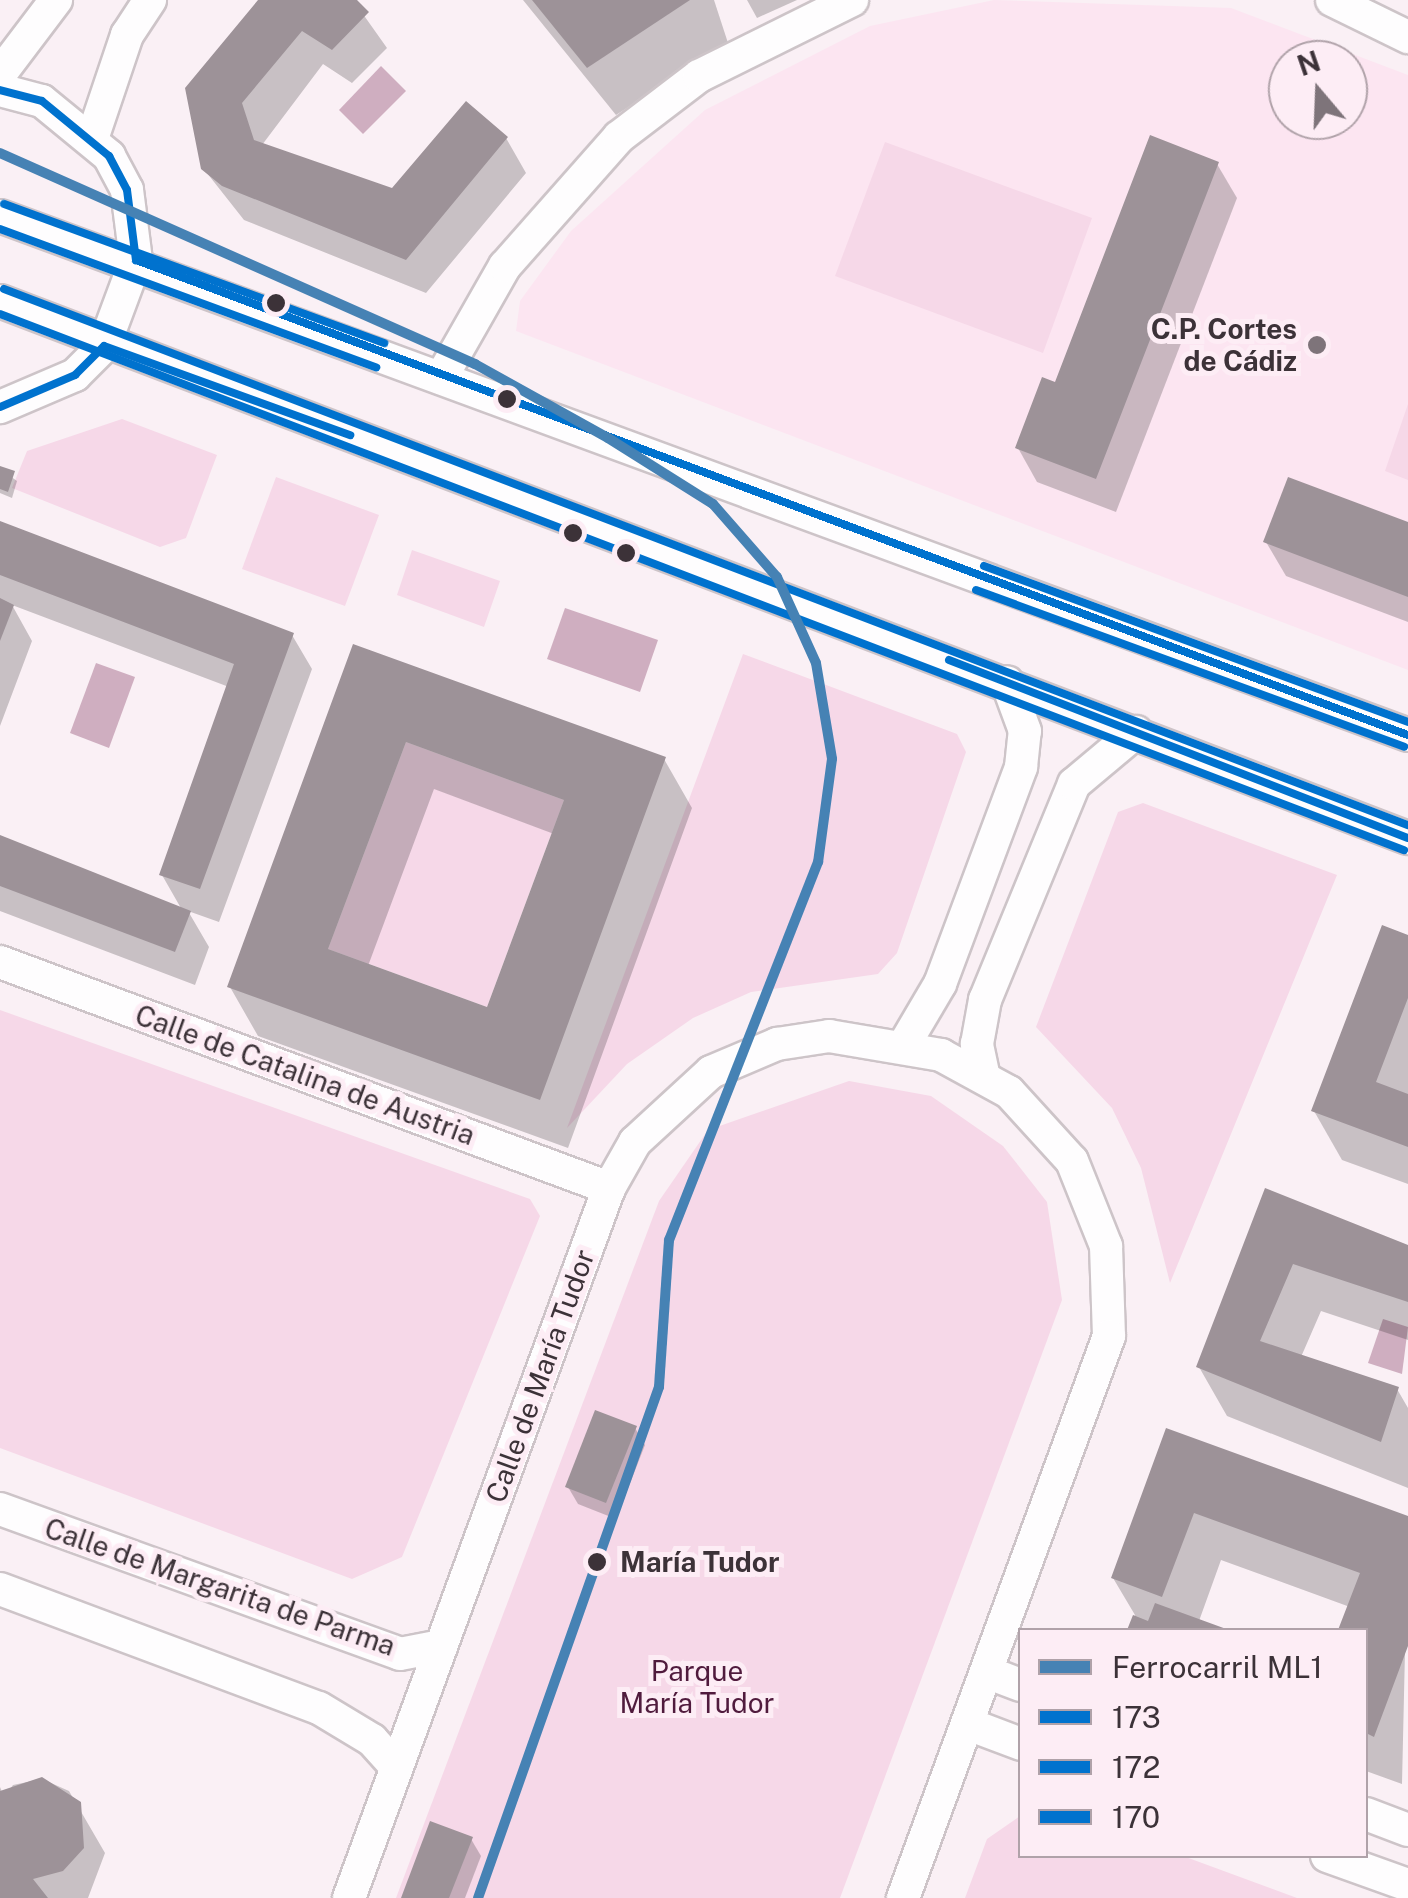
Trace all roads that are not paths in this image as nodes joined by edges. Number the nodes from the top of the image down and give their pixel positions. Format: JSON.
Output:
{"nodes":[{"id":1,"x":56,"y":0,"type":"edge"},
{"id":2,"x":150,"y":0,"type":"edge"},
{"id":3,"x":852,"y":0,"type":"edge"},
{"id":4,"x":1332,"y":0,"type":"edge"},
{"id":5,"x":1408,"y":37,"type":"edge"},
{"id":6,"x":0,"y":74,"type":"edge"},
{"id":7,"x":0,"y":90,"type":"edge"},
{"id":8,"x":92,"y":136,"type":"junction"},
{"id":9,"x":0,"y":216,"type":"edge"},
{"id":10,"x":136,"y":260,"type":"junction"},
{"id":11,"x":0,"y":301,"type":"edge"},
{"id":12,"x":104,"y":346,"type":"junction"},
{"id":13,"x":440,"y":378,"type":"junction"},
{"id":14,"x":0,"y":408,"type":"edge"},
{"id":15,"x":1007,"y":682,"type":"junction"},
{"id":16,"x":1136,"y":732,"type":"junction"},
{"id":17,"x":1408,"y":736,"type":"edge"},
{"id":18,"x":1408,"y":838,"type":"edge"},
{"id":19,"x":0,"y":962,"type":"edge"},
{"id":20,"x":904,"y":1045,"type":"junction"},
{"id":21,"x":983,"y":1073,"type":"junction"},
{"id":22,"x":610,"y":1188,"type":"junction"},
{"id":23,"x":0,"y":1509,"type":"edge"},
{"id":24,"x":0,"y":1589,"type":"edge"},
{"id":25,"x":442,"y":1646,"type":"junction"},
{"id":26,"x":989,"y":1673,"type":"junction"},
{"id":27,"x":1018,"y":1684,"type":"edge"},
{"id":28,"x":968,"y":1724,"type":"junction"},
{"id":29,"x":1018,"y":1743,"type":"edge"},
{"id":30,"x":396,"y":1767,"type":"junction"},
{"id":31,"x":1368,"y":1815,"type":"edge"},
{"id":32,"x":1407,"y":1826,"type":"edge"},
{"id":33,"x":1330,"y":1858,"type":"edge"},
{"id":34,"x":1391,"y":1887,"type":"edge"},
{"id":35,"x":350,"y":1898,"type":"edge"},
{"id":36,"x":903,"y":1898,"type":"edge"}],
"edges":[{"from":1,"to":6,"type":"street"},
{"from":2,"to":8,"type":"street"},
{"from":3,"to":13,"type":"street"},
{"from":4,"to":5,"type":"street"},
{"from":7,"to":8,"type":"street"},
{"from":8,"to":10,"type":"street"},
{"from":9,"to":10,"type":"street"},
{"from":10,"to":12,"type":"street"},
{"from":10,"to":13,"type":"street"},
{"from":11,"to":12,"type":"street"},
{"from":12,"to":14,"type":"street"},
{"from":12,"to":15,"type":"street"},
{"from":13,"to":17,"type":"street"},
{"from":15,"to":16,"type":"street"},
{"from":15,"to":20,"type":"street"},
{"from":16,"to":18,"type":"street"},
{"from":16,"to":21,"type":"street"},
{"from":19,"to":22,"type":"street","name":"Calle de Catalina de Austria"},
{"from":20,"to":21,"type":"street","name":"Calle de María Tudor"},
{"from":20,"to":22,"type":"street","name":"Calle de María Tudor"},
{"from":21,"to":26,"type":"street","name":"Calle de María Tudor"},
{"from":22,"to":25,"type":"street","name":"Calle de María Tudor"},
{"from":23,"to":25,"type":"street","name":"Calle de Margarita de Parma"},
{"from":24,"to":30,"type":"street"},
{"from":25,"to":30,"type":"street","name":"Calle de María Tudor"},
{"from":26,"to":27,"type":"street"},
{"from":26,"to":28,"type":"street","name":"Calle de María Tudor"},
{"from":28,"to":29,"type":"street"},
{"from":28,"to":36,"type":"street","name":"Calle de María Tudor"},
{"from":30,"to":35,"type":"street","name":"Calle de María Tudor"},
{"from":31,"to":32,"type":"street"},
{"from":33,"to":34,"type":"street"}]}
